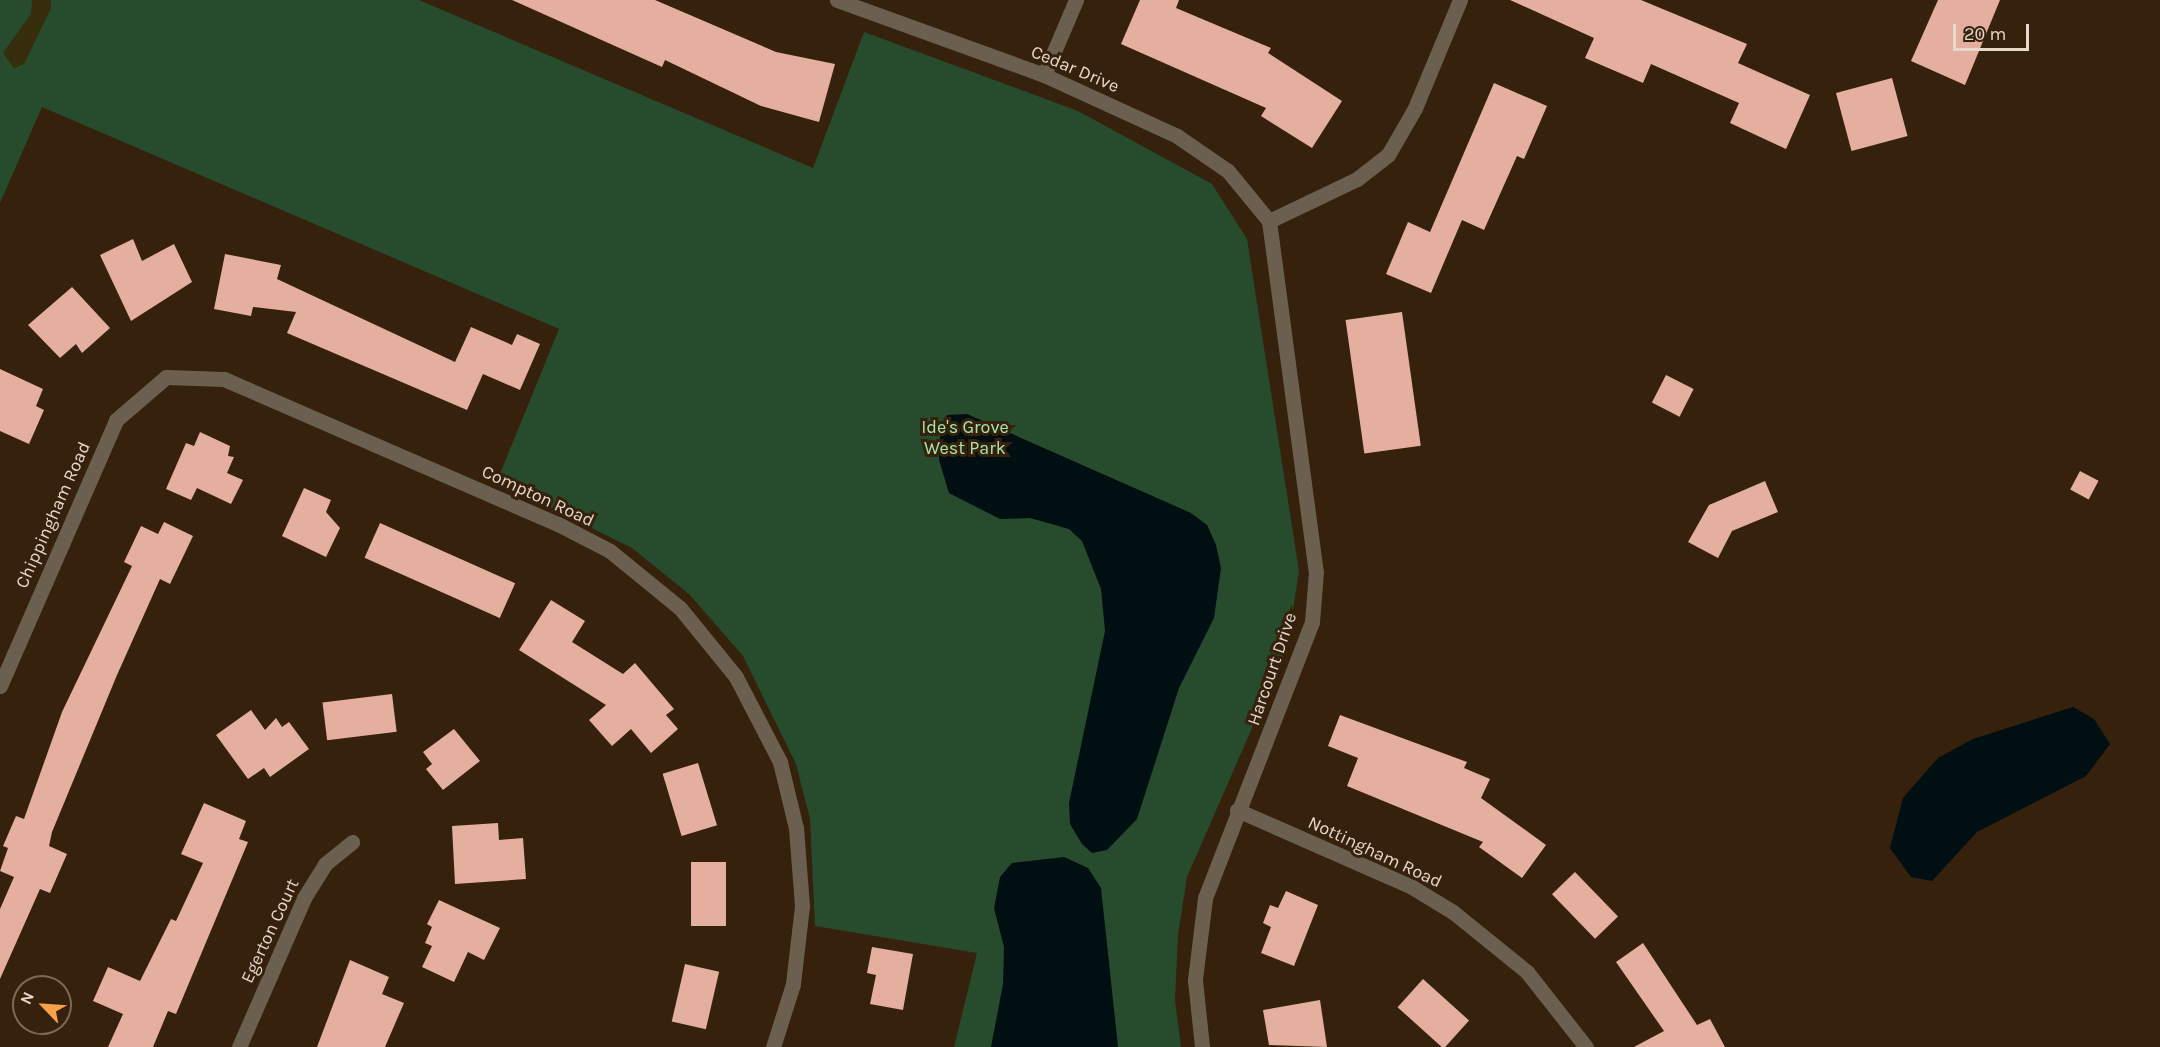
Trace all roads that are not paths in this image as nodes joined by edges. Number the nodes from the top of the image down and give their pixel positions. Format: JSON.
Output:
{"nodes":[{"id":1,"x":837,"y":0,"type":"edge"},
{"id":2,"x":1076,"y":0,"type":"edge"},
{"id":3,"x":1460,"y":0,"type":"edge"},
{"id":4,"x":1044,"y":75,"type":"junction"},
{"id":5,"x":1269,"y":221,"type":"junction"},
{"id":6,"x":166,"y":377,"type":"joint"},
{"id":7,"x":0,"y":686,"type":"edge"},
{"id":8,"x":1237,"y":810,"type":"junction"},
{"id":9,"x":352,"y":842,"type":"dead end"},
{"id":10,"x":239,"y":1047,"type":"edge"},
{"id":11,"x":773,"y":1047,"type":"edge"},
{"id":12,"x":1202,"y":1047,"type":"edge"},
{"id":13,"x":1586,"y":1047,"type":"edge"}],
"edges":[{"from":1,"to":4,"type":"street","name":"Cedar Drive"},
{"from":2,"to":4,"type":"street"},
{"from":3,"to":5,"type":"street"},
{"from":4,"to":5,"type":"street","name":"Cedar Drive"},
{"from":5,"to":8,"type":"street","name":"Harcourt Drive"},
{"from":6,"to":7,"type":"street","name":"Chippingham Road"},
{"from":6,"to":11,"type":"street","name":"Compton Road"},
{"from":8,"to":12,"type":"street","name":"Harcourt Drive"},
{"from":8,"to":13,"type":"street","name":"Nottingham Road"},
{"from":9,"to":10,"type":"street","name":"Egerton Court"}]}
